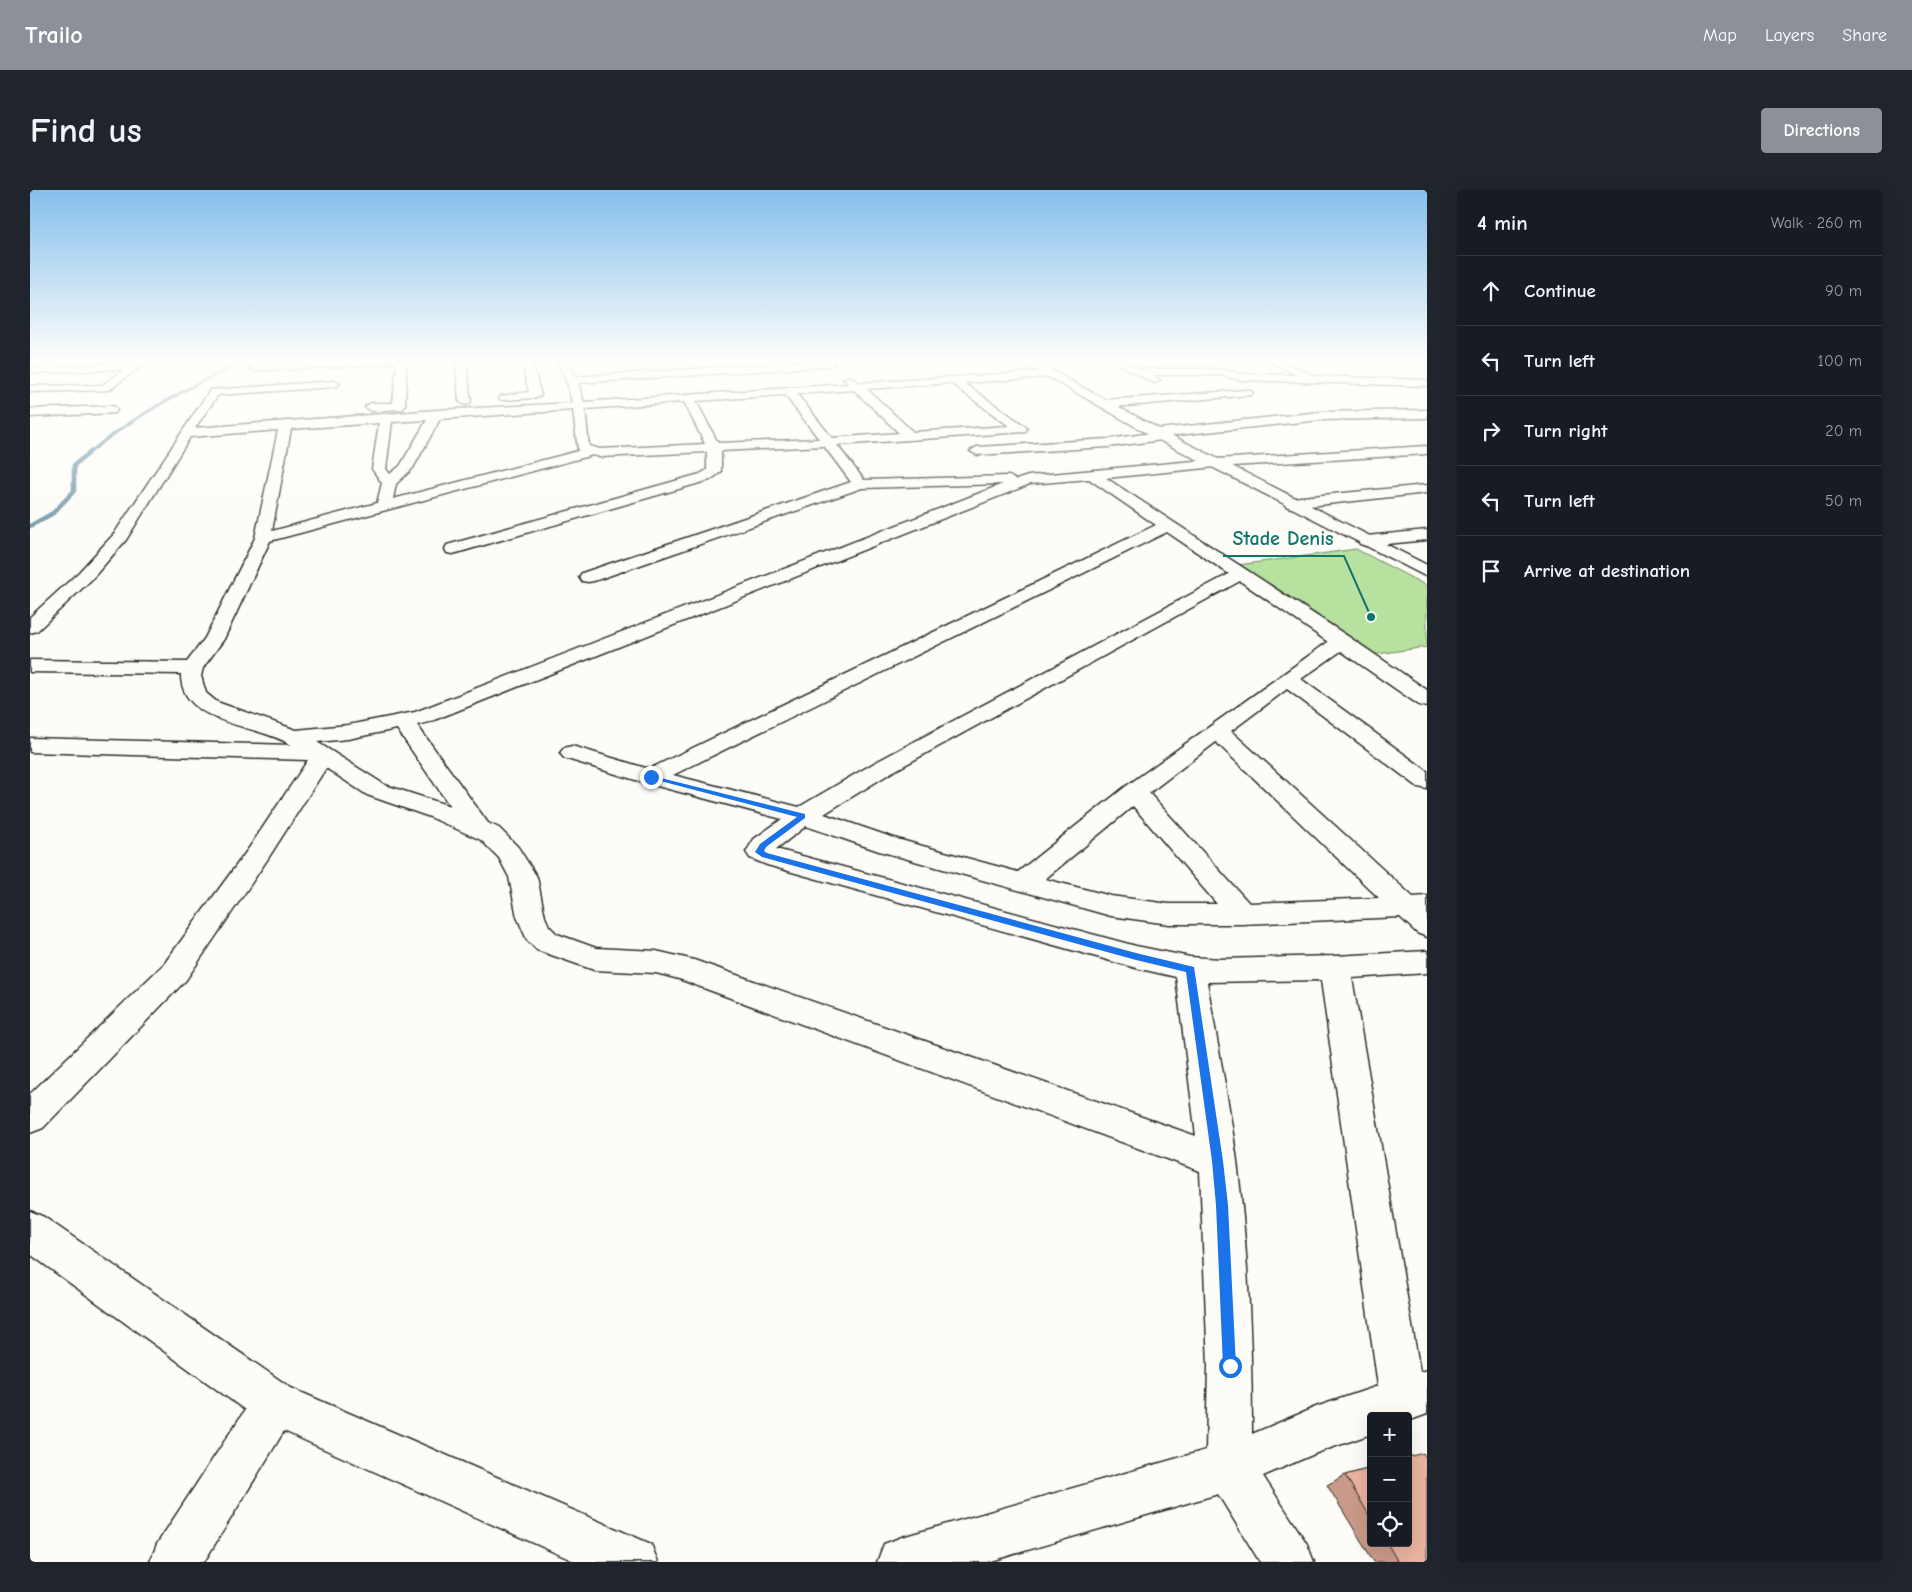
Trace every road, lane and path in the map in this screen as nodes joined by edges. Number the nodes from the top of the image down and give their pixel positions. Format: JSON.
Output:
{"nodes":[{"id":1,"x":192,"y":424,"type":"edge"},
{"id":2,"x":300,"y":424,"type":"edge"},
{"id":3,"x":393,"y":424,"type":"edge"},
{"id":4,"x":426,"y":424,"type":"edge"},
{"id":5,"x":581,"y":424,"type":"edge"},
{"id":6,"x":702,"y":424,"type":"edge"},
{"id":7,"x":814,"y":424,"type":"edge"},
{"id":8,"x":896,"y":424,"type":"edge"},
{"id":9,"x":1014,"y":424,"type":"edge"},
{"id":10,"x":1140,"y":424,"type":"edge"},
{"id":11,"x":1253,"y":424,"type":"edge"},
{"id":12,"x":1338,"y":424,"type":"edge"},
{"id":13,"x":285,"y":426,"type":"junction"},
{"id":14,"x":1346,"y":428,"type":"dead end"},
{"id":15,"x":186,"y":433,"type":"junction"},
{"id":16,"x":1160,"y":435,"type":"junction"},
{"id":17,"x":910,"y":437,"type":"junction"},
{"id":18,"x":1372,"y":440,"type":"dead end"},
{"id":19,"x":828,"y":442,"type":"junction"},
{"id":20,"x":713,"y":446,"type":"junction"},
{"id":21,"x":1427,"y":450,"type":"edge"},
{"id":22,"x":973,"y":451,"type":"dead end"},
{"id":23,"x":591,"y":452,"type":"junction"},
{"id":24,"x":1398,"y":452,"type":"junction"},
{"id":25,"x":1216,"y":463,"type":"junction"},
{"id":26,"x":1092,"y":475,"type":"junction"},
{"id":27,"x":1028,"y":480,"type":"junction"},
{"id":28,"x":389,"y":483,"type":"junction"},
{"id":29,"x":860,"y":484,"type":"junction"},
{"id":30,"x":1427,"y":489,"type":"edge"},
{"id":31,"x":1291,"y":502,"type":"junction"},
{"id":32,"x":384,"y":506,"type":"junction"},
{"id":33,"x":1168,"y":525,"type":"junction"},
{"id":34,"x":1427,"y":535,"type":"edge"},
{"id":35,"x":263,"y":538,"type":"junction"},
{"id":36,"x":1366,"y":541,"type":"junction"},
{"id":37,"x":453,"y":549,"type":"dead end"},
{"id":38,"x":1427,"y":572,"type":"edge"},
{"id":39,"x":1241,"y":574,"type":"junction"},
{"id":40,"x":588,"y":577,"type":"dead end"},
{"id":41,"x":33,"y":621,"type":"edge"},
{"id":42,"x":1342,"y":641,"type":"junction"},
{"id":43,"x":30,"y":666,"type":"edge"},
{"id":44,"x":193,"y":668,"type":"junction"},
{"id":45,"x":1287,"y":679,"type":"junction"},
{"id":46,"x":1427,"y":700,"type":"edge"},
{"id":47,"x":403,"y":721,"type":"junction"},
{"id":48,"x":1217,"y":731,"type":"junction"},
{"id":49,"x":294,"y":737,"type":"junction"},
{"id":50,"x":30,"y":745,"type":"edge"},
{"id":51,"x":572,"y":753,"type":"dead end"},
{"id":52,"x":320,"y":755,"type":"junction"},
{"id":53,"x":651,"y":777,"type":"junction"},
{"id":54,"x":1427,"y":782,"type":"edge"},
{"id":55,"x":1134,"y":792,"type":"junction"},
{"id":56,"x":803,"y":816,"type":"junction"},
{"id":57,"x":477,"y":826,"type":"junction"},
{"id":58,"x":1023,"y":883,"type":"junction"},
{"id":59,"x":1416,"y":906,"type":"edge"},
{"id":60,"x":1242,"y":914,"type":"junction"},
{"id":61,"x":1427,"y":926,"type":"edge"},
{"id":62,"x":1427,"y":962,"type":"edge"},
{"id":63,"x":1336,"y":968,"type":"junction"},
{"id":64,"x":1190,"y":970,"type":"junction"},
{"id":65,"x":30,"y":1117,"type":"edge"},
{"id":66,"x":1218,"y":1161,"type":"junction"},
{"id":67,"x":30,"y":1230,"type":"edge"},
{"id":68,"x":1415,"y":1396,"type":"edge"},
{"id":69,"x":275,"y":1404,"type":"junction"},
{"id":70,"x":1229,"y":1466,"type":"junction"},
{"id":71,"x":175,"y":1562,"type":"edge"},
{"id":72,"x":634,"y":1562,"type":"edge"},
{"id":73,"x":902,"y":1562,"type":"edge"},
{"id":74,"x":1289,"y":1562,"type":"edge"}],
"edges":[{"from":1,"to":15,"type":"street"},
{"from":2,"to":13,"type":"street"},
{"from":3,"to":28,"type":"street"},
{"from":4,"to":28,"type":"street"},
{"from":5,"to":23,"type":"street"},
{"from":6,"to":20,"type":"street"},
{"from":7,"to":19,"type":"street"},
{"from":8,"to":17,"type":"street"},
{"from":9,"to":17,"type":"street"},
{"from":10,"to":16,"type":"street"},
{"from":11,"to":16,"type":"street"},
{"from":12,"to":14,"type":"street"},
{"from":13,"to":15,"type":"street"},
{"from":13,"to":35,"type":"street"},
{"from":15,"to":41,"type":"street"},
{"from":16,"to":22,"type":"street"},
{"from":16,"to":25,"type":"street"},
{"from":17,"to":19,"type":"street"},
{"from":18,"to":24,"type":"street"},
{"from":19,"to":20,"type":"street"},
{"from":19,"to":29,"type":"street"},
{"from":20,"to":23,"type":"street"},
{"from":20,"to":37,"type":"street"},
{"from":21,"to":24,"type":"street"},
{"from":23,"to":32,"type":"street"},
{"from":24,"to":25,"type":"street"},
{"from":25,"to":26,"type":"street"},
{"from":25,"to":31,"type":"street"},
{"from":26,"to":27,"type":"street"},
{"from":26,"to":33,"type":"street"},
{"from":27,"to":29,"type":"street"},
{"from":27,"to":47,"type":"street"},
{"from":28,"to":32,"type":"street"},
{"from":29,"to":40,"type":"street"},
{"from":30,"to":31,"type":"street"},
{"from":31,"to":36,"type":"street"},
{"from":32,"to":35,"type":"street"},
{"from":33,"to":39,"type":"street"},
{"from":33,"to":53,"type":"street"},
{"from":34,"to":36,"type":"street"},
{"from":35,"to":44,"type":"street"},
{"from":36,"to":38,"type":"street"},
{"from":39,"to":42,"type":"street"},
{"from":39,"to":56,"type":"street"},
{"from":42,"to":45,"type":"street"},
{"from":42,"to":46,"type":"street"},
{"from":43,"to":44,"type":"street"},
{"from":44,"to":49,"type":"street"},
{"from":45,"to":48,"type":"street"},
{"from":45,"to":54,"type":"street"},
{"from":47,"to":49,"type":"street"},
{"from":47,"to":57,"type":"street"},
{"from":48,"to":55,"type":"street"},
{"from":48,"to":59,"type":"street"},
{"from":49,"to":52,"type":"street"},
{"from":50,"to":52,"type":"street"},
{"from":51,"to":53,"type":"street"},
{"from":52,"to":57,"type":"street"},
{"from":52,"to":65,"type":"street"},
{"from":53,"to":56,"type":"street"},
{"from":55,"to":58,"type":"street"},
{"from":55,"to":60,"type":"street"},
{"from":56,"to":58,"type":"street"},
{"from":56,"to":64,"type":"street"},
{"from":57,"to":66,"type":"street"},
{"from":58,"to":60,"type":"street"},
{"from":59,"to":60,"type":"street"},
{"from":59,"to":61,"type":"street"},
{"from":62,"to":63,"type":"street"},
{"from":63,"to":64,"type":"street"},
{"from":63,"to":68,"type":"street"},
{"from":64,"to":66,"type":"street"},
{"from":66,"to":70,"type":"street"},
{"from":67,"to":69,"type":"street"},
{"from":68,"to":70,"type":"street"},
{"from":69,"to":71,"type":"street"},
{"from":69,"to":72,"type":"street"},
{"from":70,"to":73,"type":"street"},
{"from":70,"to":74,"type":"street"}]}
